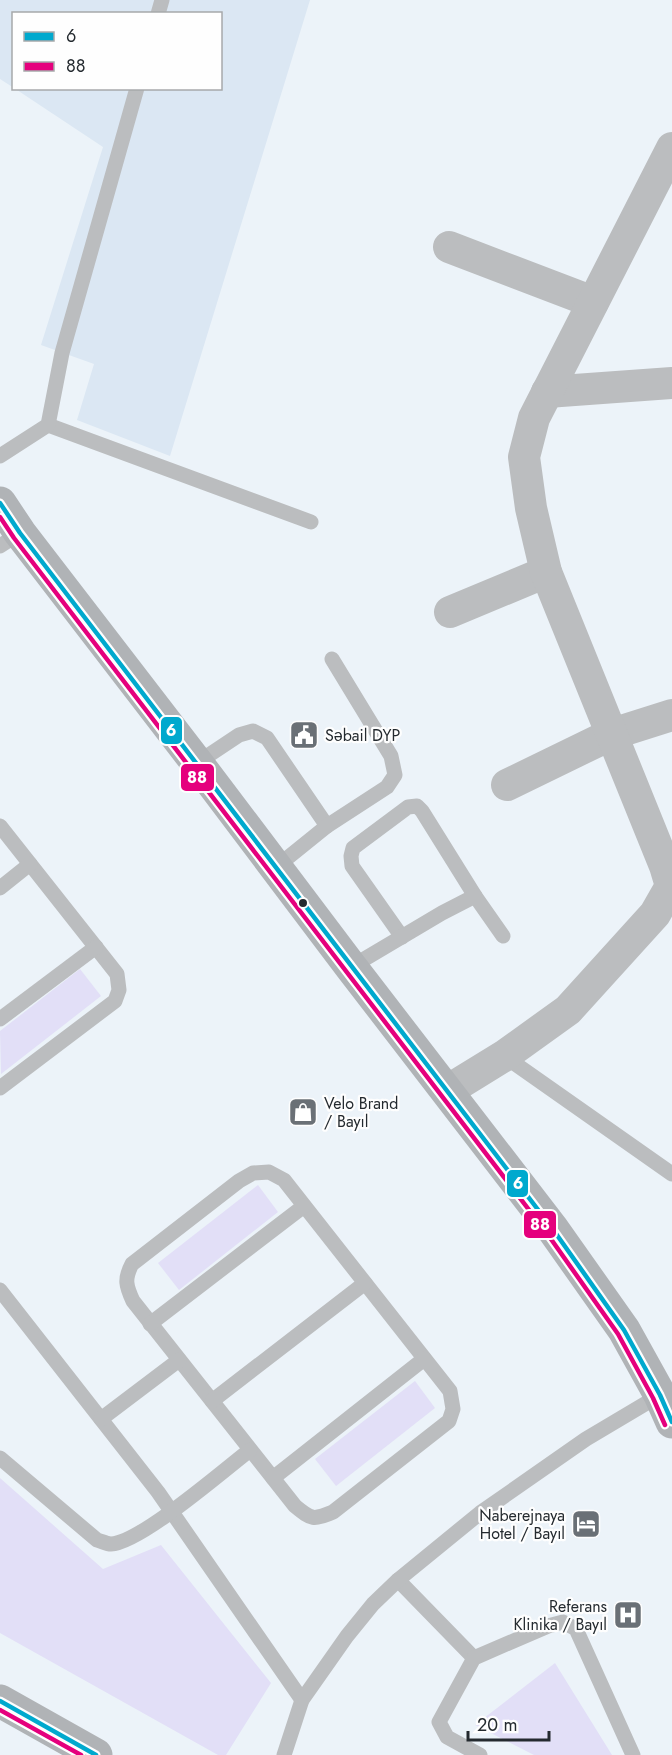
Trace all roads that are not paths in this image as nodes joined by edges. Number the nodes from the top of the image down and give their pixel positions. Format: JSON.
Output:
{"nodes":[{"id":1,"x":136,"y":90,"type":"edge"},
{"id":2,"x":672,"y":148,"type":"edge"},
{"id":3,"x":449,"y":247,"type":"dead end"},
{"id":4,"x":593,"y":302,"type":"junction"},
{"id":5,"x":672,"y":383,"type":"edge"},
{"id":6,"x":547,"y":392,"type":"junction"},
{"id":7,"x":48,"y":425,"type":"junction"},
{"id":8,"x":0,"y":456,"type":"edge"},
{"id":9,"x":0,"y":503,"type":"edge"},
{"id":10,"x":311,"y":522,"type":"dead end"},
{"id":11,"x":10,"y":539,"type":"edge"},
{"id":12,"x":546,"y":572,"type":"junction"},
{"id":13,"x":450,"y":612,"type":"dead end"},
{"id":14,"x":332,"y":659,"type":"dead end"},
{"id":15,"x":672,"y":715,"type":"edge"},
{"id":16,"x":612,"y":734,"type":"junction"},
{"id":17,"x":197,"y":763,"type":"junction"},
{"id":18,"x":507,"y":785,"type":"dead end"},
{"id":19,"x":0,"y":826,"type":"edge"},
{"id":20,"x":327,"y":826,"type":"junction"},
{"id":21,"x":30,"y":864,"type":"junction"},
{"id":22,"x":275,"y":868,"type":"junction"},
{"id":23,"x":672,"y":885,"type":"edge"},
{"id":24,"x":0,"y":888,"type":"edge"},
{"id":25,"x":475,"y":896,"type":"junction"},
{"id":26,"x":503,"y":936,"type":"dead end"},
{"id":27,"x":402,"y":937,"type":"junction"},
{"id":28,"x":96,"y":947,"type":"junction"},
{"id":29,"x":351,"y":968,"type":"junction"},
{"id":30,"x":0,"y":1019,"type":"edge"},
{"id":31,"x":504,"y":1056,"type":"junction"},
{"id":32,"x":0,"y":1088,"type":"edge"},
{"id":33,"x":447,"y":1091,"type":"junction"},
{"id":34,"x":672,"y":1174,"type":"edge"},
{"id":35,"x":304,"y":1206,"type":"junction"},
{"id":36,"x":364,"y":1283,"type":"junction"},
{"id":37,"x":0,"y":1290,"type":"edge"},
{"id":38,"x":150,"y":1324,"type":"junction"},
{"id":39,"x":424,"y":1359,"type":"junction"},
{"id":40,"x":179,"y":1360,"type":"junction"},
{"id":41,"x":212,"y":1401,"type":"junction"},
{"id":42,"x":668,"y":1403,"type":"edge"},
{"id":43,"x":101,"y":1419,"type":"junction"},
{"id":44,"x":250,"y":1450,"type":"junction"},
{"id":45,"x":0,"y":1458,"type":"edge"},
{"id":46,"x":273,"y":1478,"type":"junction"},
{"id":47,"x":171,"y":1512,"type":"junction"},
{"id":48,"x":398,"y":1580,"type":"junction"},
{"id":49,"x":474,"y":1658,"type":"junction"},
{"id":50,"x":302,"y":1700,"type":"junction"},
{"id":51,"x":0,"y":1701,"type":"edge"},
{"id":52,"x":96,"y":1755,"type":"edge"},
{"id":53,"x":284,"y":1755,"type":"edge"},
{"id":54,"x":480,"y":1755,"type":"edge"},
{"id":55,"x":633,"y":1755,"type":"edge"}],
"edges":[{"from":1,"to":7,"type":"lane"},
{"from":2,"to":4,"type":"street"},
{"from":3,"to":4,"type":"street"},
{"from":4,"to":6,"type":"street"},
{"from":5,"to":6,"type":"street"},
{"from":6,"to":12,"type":"street"},
{"from":7,"to":8,"type":"lane"},
{"from":7,"to":10,"type":"lane"},
{"from":9,"to":11,"type":"highway"},
{"from":11,"to":17,"type":"highway"},
{"from":12,"to":13,"type":"street"},
{"from":12,"to":16,"type":"street"},
{"from":14,"to":20,"type":"lane"},
{"from":15,"to":16,"type":"street"},
{"from":16,"to":18,"type":"street"},
{"from":16,"to":23,"type":"street"},
{"from":17,"to":20,"type":"lane"},
{"from":17,"to":22,"type":"highway"},
{"from":19,"to":21,"type":"lane"},
{"from":20,"to":22,"type":"lane"},
{"from":21,"to":24,"type":"lane"},
{"from":21,"to":28,"type":"lane"},
{"from":22,"to":29,"type":"highway"},
{"from":23,"to":31,"type":"street"},
{"from":25,"to":26,"type":"lane"},
{"from":25,"to":27,"type":"lane"},
{"from":25,"to":27,"type":"lane"},
{"from":27,"to":29,"type":"lane"},
{"from":28,"to":30,"type":"lane"},
{"from":28,"to":32,"type":"lane"},
{"from":29,"to":33,"type":"highway"},
{"from":31,"to":33,"type":"street"},
{"from":31,"to":34,"type":"lane"},
{"from":33,"to":42,"type":"highway"},
{"from":35,"to":36,"type":"lane"},
{"from":35,"to":38,"type":"lane"},
{"from":35,"to":38,"type":"lane"},
{"from":36,"to":39,"type":"lane"},
{"from":36,"to":41,"type":"lane"},
{"from":37,"to":43,"type":"lane"},
{"from":38,"to":40,"type":"lane"},
{"from":39,"to":46,"type":"lane"},
{"from":39,"to":46,"type":"lane"},
{"from":40,"to":41,"type":"lane"},
{"from":40,"to":43,"type":"lane"},
{"from":41,"to":44,"type":"lane"},
{"from":42,"to":48,"type":"lane"},
{"from":43,"to":47,"type":"lane"},
{"from":44,"to":46,"type":"lane"},
{"from":44,"to":47,"type":"lane"},
{"from":45,"to":47,"type":"lane"},
{"from":47,"to":50,"type":"lane"},
{"from":48,"to":49,"type":"lane"},
{"from":48,"to":50,"type":"lane"},
{"from":49,"to":54,"type":"lane"},
{"from":49,"to":55,"type":"lane"},
{"from":50,"to":53,"type":"lane"},
{"from":51,"to":52,"type":"highway"}]}
